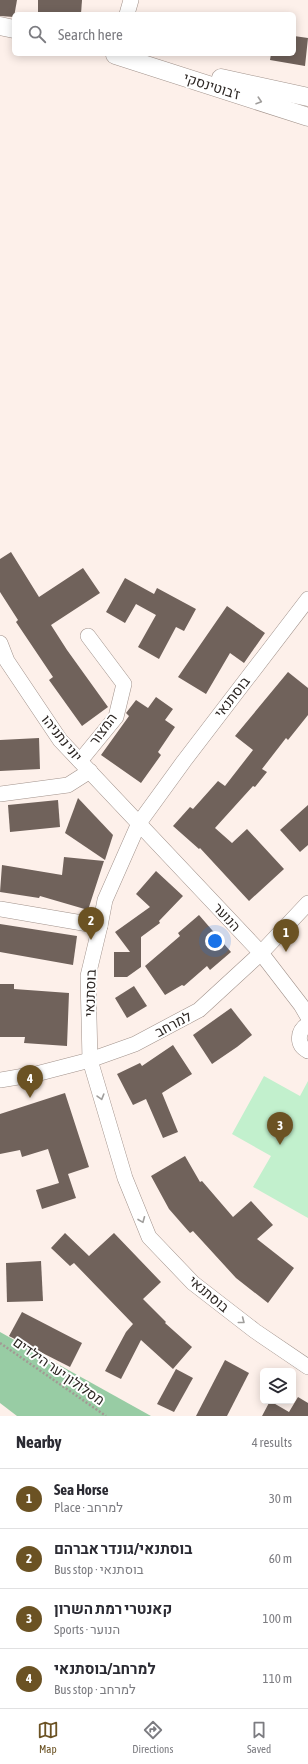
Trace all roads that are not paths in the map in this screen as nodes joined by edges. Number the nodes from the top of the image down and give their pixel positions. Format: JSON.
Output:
{"nodes":[{"id":1,"x":131,"y":0,"type":"edge"},
{"id":2,"x":128,"y":12,"type":"edge"},
{"id":3,"x":0,"y":26,"type":"edge"},
{"id":4,"x":12,"y":29,"type":"edge"},
{"id":5,"x":121,"y":56,"type":"edge"},
{"id":6,"x":124,"y":56,"type":"edge"},
{"id":7,"x":308,"y":97,"type":"edge"},
{"id":8,"x":308,"y":117,"type":"edge"},
{"id":9,"x":308,"y":599,"type":"edge"},
{"id":10,"x":88,"y":636,"type":"dead end"},
{"id":11,"x":0,"y":643,"type":"edge"},
{"id":12,"x":3,"y":661,"type":"edge"},
{"id":13,"x":85,"y":766,"type":"junction"},
{"id":14,"x":0,"y":794,"type":"edge"},
{"id":15,"x":139,"y":823,"type":"junction"},
{"id":16,"x":308,"y":903,"type":"edge"},
{"id":17,"x":0,"y":909,"type":"edge"},
{"id":18,"x":100,"y":926,"type":"junction"},
{"id":19,"x":261,"y":953,"type":"junction"},
{"id":20,"x":308,"y":1017,"type":"edge"},
{"id":21,"x":308,"y":1024,"type":"edge"},
{"id":22,"x":308,"y":1052,"type":"edge"},
{"id":23,"x":90,"y":1060,"type":"junction"},
{"id":24,"x":0,"y":1080,"type":"edge"},
{"id":25,"x":308,"y":1367,"type":"edge"}],
"edges":[{"from":1,"to":2,"type":"street"},
{"from":3,"to":4,"type":"street"},
{"from":5,"to":8,"type":"street","name":"ז'בוטינסקי","one_way":true},
{"from":6,"to":7,"type":"street","name":"ז'בוטינסקי"},
{"from":9,"to":15,"type":"street","name":"בוסתנאי"},
{"from":10,"to":13,"type":"street","name":"המצור"},
{"from":11,"to":12,"type":"street","name":"יוני נתניהו"},
{"from":12,"to":13,"type":"street","name":"יוני נתניהו"},
{"from":13,"to":14,"type":"street"},
{"from":13,"to":15,"type":"street","name":"יוני נתניהו"},
{"from":15,"to":18,"type":"street","name":"בוסתנאי"},
{"from":15,"to":19,"type":"street","name":"הנוער"},
{"from":16,"to":19,"type":"street","name":"למרחב"},
{"from":17,"to":18,"type":"street"},
{"from":18,"to":23,"type":"street","name":"בוסתנאי"},
{"from":19,"to":20,"type":"street","name":"הנוער"},
{"from":19,"to":23,"type":"street","name":"למרחב"},
{"from":21,"to":22,"type":"street"},
{"from":23,"to":24,"type":"street","name":"למרחב"},
{"from":23,"to":25,"type":"street","name":"בוסתנאי","one_way":true}]}
